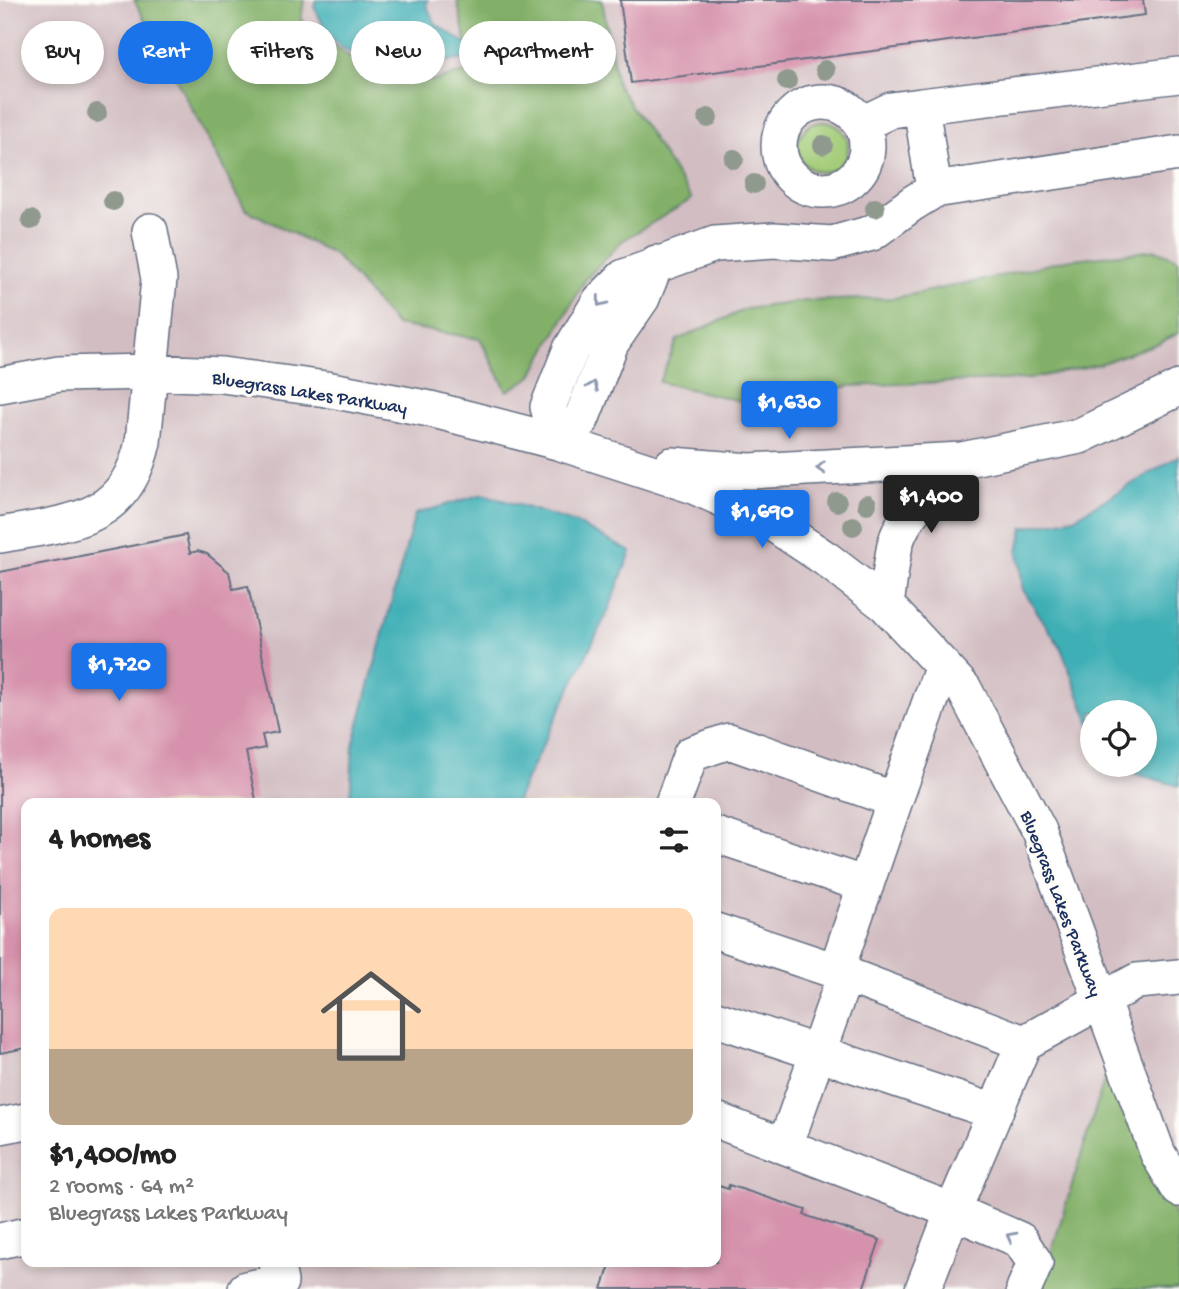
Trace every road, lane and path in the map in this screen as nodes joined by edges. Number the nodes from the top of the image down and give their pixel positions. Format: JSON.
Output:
{"nodes":[{"id":1,"x":1179,"y":75,"type":"edge"},
{"id":2,"x":921,"y":106,"type":"junction"},
{"id":3,"x":862,"y":124,"type":"junction"},
{"id":4,"x":1179,"y":153,"type":"edge"},
{"id":5,"x":834,"y":189,"type":"junction"},
{"id":6,"x":934,"y":190,"type":"junction"},
{"id":7,"x":150,"y":231,"type":"dead end"},
{"id":8,"x":832,"y":244,"type":"junction"},
{"id":9,"x":149,"y":372,"type":"junction"},
{"id":10,"x":0,"y":385,"type":"edge"},
{"id":11,"x":1179,"y":388,"type":"edge"},
{"id":12,"x":558,"y":442,"type":"junction"},
{"id":13,"x":615,"y":459,"type":"junction"},
{"id":14,"x":962,"y":460,"type":"junction"},
{"id":15,"x":0,"y":535,"type":"edge"},
{"id":16,"x":887,"y":605,"type":"junction"},
{"id":17,"x":943,"y":666,"type":"junction"},
{"id":18,"x":675,"y":798,"type":"edge"},
{"id":19,"x":895,"y":800,"type":"junction"},
{"id":20,"x":721,"y":837,"type":"edge"},
{"id":21,"x":866,"y":885,"type":"junction"},
{"id":22,"x":721,"y":933,"type":"edge"},
{"id":23,"x":840,"y":973,"type":"junction"},
{"id":24,"x":1179,"y":977,"type":"edge"},
{"id":25,"x":1102,"y":1001,"type":"junction"},
{"id":26,"x":721,"y":1021,"type":"edge"},
{"id":27,"x":1024,"y":1043,"type":"junction"},
{"id":28,"x":817,"y":1053,"type":"junction"},
{"id":29,"x":995,"y":1112,"type":"junction"},
{"id":30,"x":21,"y":1122,"type":"edge"},
{"id":31,"x":721,"y":1122,"type":"edge"},
{"id":32,"x":0,"y":1126,"type":"edge"},
{"id":33,"x":785,"y":1146,"type":"junction"},
{"id":34,"x":1179,"y":1189,"type":"edge"},
{"id":35,"x":953,"y":1210,"type":"junction"},
{"id":36,"x":21,"y":1236,"type":"edge"},
{"id":37,"x":0,"y":1241,"type":"edge"},
{"id":38,"x":277,"y":1267,"type":"edge"},
{"id":39,"x":246,"y":1289,"type":"edge"},
{"id":40,"x":923,"y":1289,"type":"edge"},
{"id":41,"x":1024,"y":1289,"type":"edge"}],
"edges":[{"from":1,"to":2,"type":"street"},
{"from":2,"to":3,"type":"street"},
{"from":2,"to":6,"type":"street"},
{"from":3,"to":5,"type":"street"},
{"from":3,"to":5,"type":"street"},
{"from":4,"to":6,"type":"street"},
{"from":5,"to":8,"type":"street"},
{"from":6,"to":8,"type":"street"},
{"from":7,"to":9,"type":"street"},
{"from":8,"to":12,"type":"street"},
{"from":9,"to":10,"type":"street","name":"Bluegrass Lakes Parkway"},
{"from":9,"to":12,"type":"street","name":"Bluegrass Lakes Parkway"},
{"from":9,"to":15,"type":"street"},
{"from":11,"to":14,"type":"street","name":"Bluegrass Lakes Parkway"},
{"from":12,"to":13,"type":"street","name":"Bluegrass Lakes Parkway"},
{"from":14,"to":13,"type":"street","name":"Bluegrass Lakes Parkway","one_way":true},
{"from":13,"to":16,"type":"street","name":"Bluegrass Lakes Parkway"},
{"from":14,"to":16,"type":"street"},
{"from":16,"to":17,"type":"street","name":"Bluegrass Lakes Parkway"},
{"from":17,"to":19,"type":"street"},
{"from":17,"to":25,"type":"street","name":"Bluegrass Lakes Parkway"},
{"from":18,"to":19,"type":"street"},
{"from":19,"to":21,"type":"street"},
{"from":20,"to":21,"type":"street"},
{"from":21,"to":23,"type":"street"},
{"from":22,"to":23,"type":"street"},
{"from":23,"to":27,"type":"street"},
{"from":23,"to":28,"type":"street"},
{"from":24,"to":25,"type":"street"},
{"from":25,"to":27,"type":"street"},
{"from":25,"to":34,"type":"street","name":"Bluegrass Lakes Parkway"},
{"from":26,"to":28,"type":"street"},
{"from":27,"to":29,"type":"street"},
{"from":28,"to":29,"type":"street"},
{"from":28,"to":33,"type":"street"},
{"from":29,"to":35,"type":"street"},
{"from":30,"to":32,"type":"street"},
{"from":31,"to":33,"type":"street"},
{"from":33,"to":35,"type":"street"},
{"from":35,"to":40,"type":"street"},
{"from":41,"to":35,"type":"street","one_way":true},
{"from":36,"to":37,"type":"street"},
{"from":38,"to":39,"type":"street"}]}
